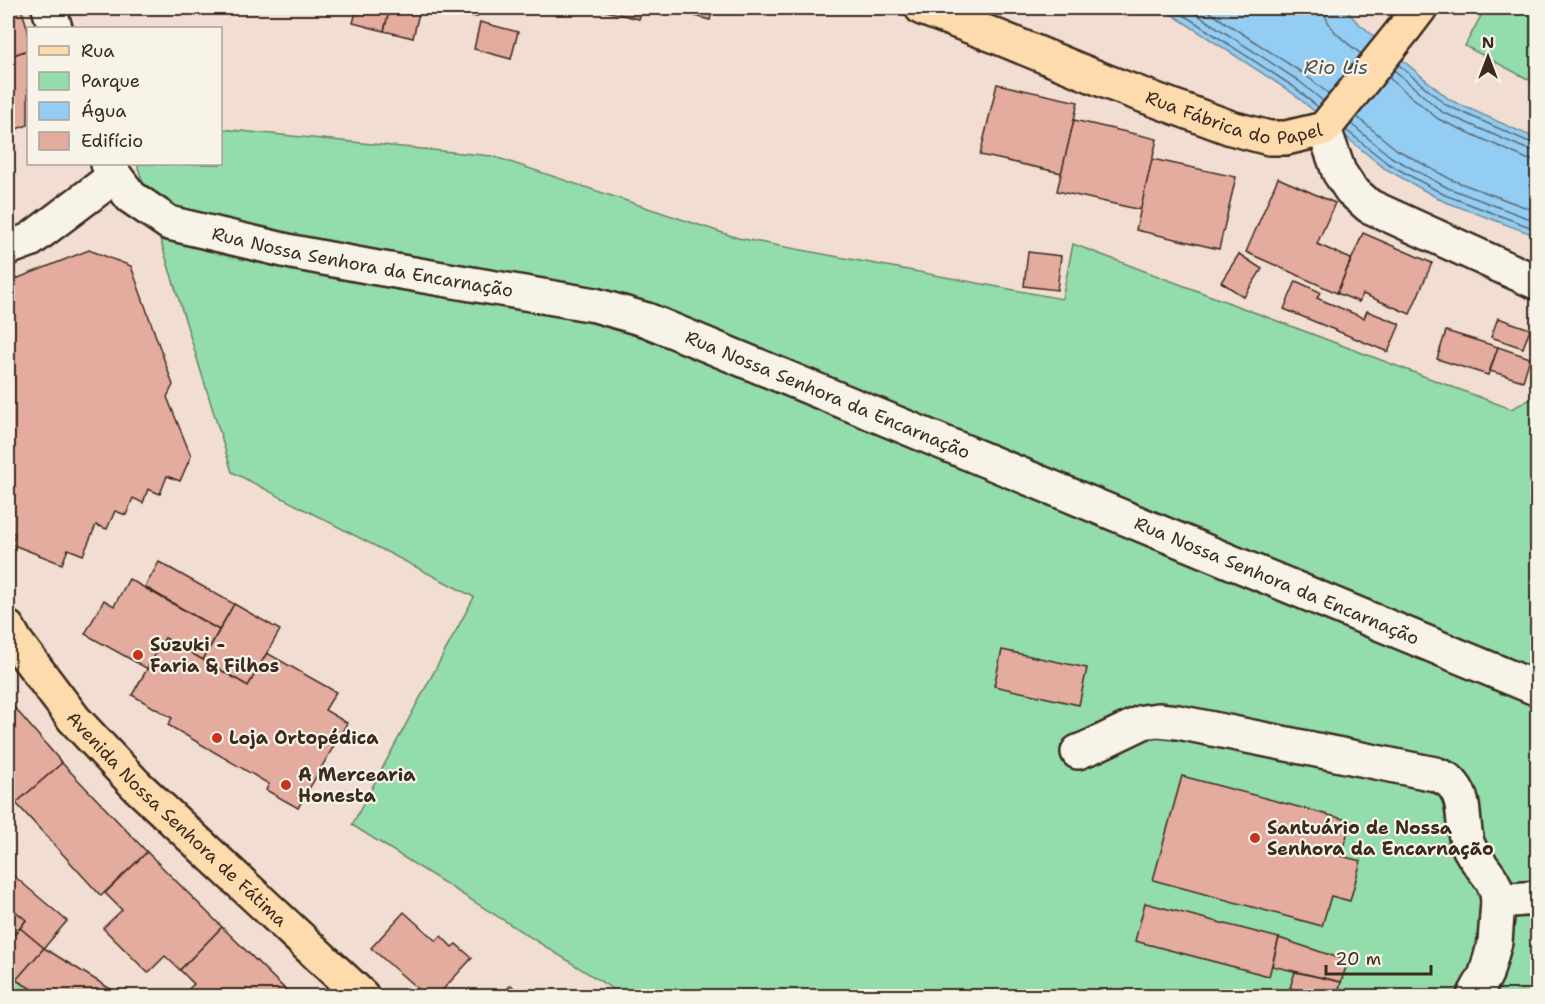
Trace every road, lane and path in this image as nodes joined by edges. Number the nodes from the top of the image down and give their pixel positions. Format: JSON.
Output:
{"nodes":[{"id":1,"x":49,"y":8,"type":"edge"},
{"id":2,"x":922,"y":8,"type":"edge"},
{"id":3,"x":1412,"y":18,"type":"edge"},
{"id":4,"x":55,"y":27,"type":"edge"},
{"id":5,"x":1324,"y":129,"type":"junction"},
{"id":6,"x":112,"y":170,"type":"edge"},
{"id":7,"x":8,"y":248,"type":"edge"},
{"id":8,"x":1538,"y":283,"type":"edge"},
{"id":9,"x":8,"y":627,"type":"edge"},
{"id":10,"x":1538,"y":689,"type":"edge"},
{"id":11,"x":1078,"y":752,"type":"dead end"},
{"id":12,"x":1538,"y":898,"type":"edge"},
{"id":13,"x":1498,"y":902,"type":"junction"},
{"id":14,"x":362,"y":996,"type":"edge"},
{"id":15,"x":1474,"y":996,"type":"edge"}],
"edges":[{"from":1,"to":4,"type":"street"},
{"from":2,"to":5,"type":"main road","name":"Rua Fábrica do Papel"},
{"from":3,"to":5,"type":"main road"},
{"from":5,"to":8,"type":"street","name":"Rua Fábrica do Papel"},
{"from":6,"to":7,"type":"street"},
{"from":6,"to":10,"type":"street","name":"Rua Nossa Senhora da Encarnação"},
{"from":9,"to":14,"type":"main road","name":"Avenida Nossa Senhora de Fátima"},
{"from":11,"to":13,"type":"street"},
{"from":12,"to":13,"type":"street"},
{"from":13,"to":15,"type":"street"}]}
